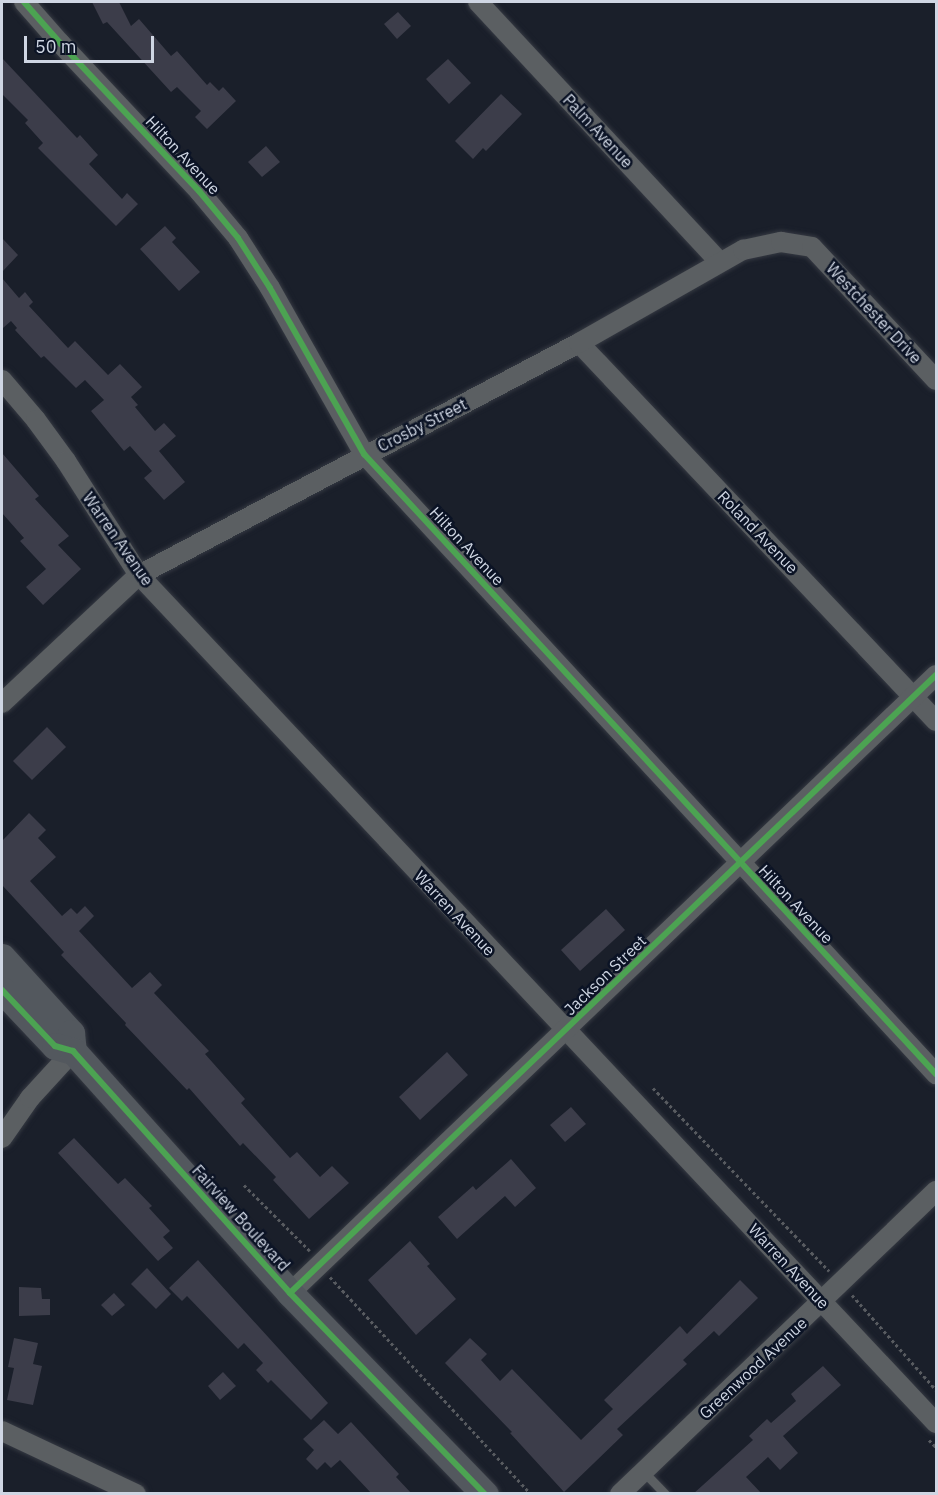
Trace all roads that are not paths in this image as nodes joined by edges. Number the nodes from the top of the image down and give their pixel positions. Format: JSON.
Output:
{"nodes":[{"id":1,"x":24,"y":2,"type":"edge"},
{"id":2,"x":478,"y":2,"type":"edge"},
{"id":3,"x":812,"y":247,"type":"joint"},
{"id":4,"x":719,"y":261,"type":"junction"},
{"id":5,"x":579,"y":343,"type":"junction"},
{"id":6,"x":936,"y":380,"type":"edge"},
{"id":7,"x":2,"y":381,"type":"edge"},
{"id":8,"x":364,"y":454,"type":"junction"},
{"id":9,"x":139,"y":575,"type":"junction"},
{"id":10,"x":936,"y":675,"type":"edge"},
{"id":11,"x":914,"y":696,"type":"junction"},
{"id":12,"x":2,"y":703,"type":"edge"},
{"id":13,"x":936,"y":721,"type":"edge"},
{"id":14,"x":740,"y":864,"type":"junction"},
{"id":15,"x":2,"y":957,"type":"edge"},
{"id":16,"x":2,"y":990,"type":"edge"},
{"id":17,"x":566,"y":1031,"type":"junction"},
{"id":18,"x":73,"y":1051,"type":"junction"},
{"id":19,"x":936,"y":1074,"type":"edge"},
{"id":20,"x":2,"y":1138,"type":"edge"},
{"id":21,"x":936,"y":1191,"type":"edge"},
{"id":22,"x":290,"y":1293,"type":"junction"},
{"id":23,"x":823,"y":1302,"type":"junction"},
{"id":24,"x":936,"y":1423,"type":"edge"},
{"id":25,"x":2,"y":1431,"type":"edge"},
{"id":26,"x":643,"y":1471,"type":"junction"},
{"id":27,"x":136,"y":1494,"type":"edge"},
{"id":28,"x":485,"y":1494,"type":"edge"},
{"id":29,"x":620,"y":1494,"type":"edge"},
{"id":30,"x":665,"y":1494,"type":"edge"}],
"edges":[{"from":1,"to":8,"type":"street","name":"Hilton Avenue"},
{"from":2,"to":4,"type":"street","name":"Palm Avenue"},
{"from":3,"to":4,"type":"street","name":"Crosby Street"},
{"from":3,"to":6,"type":"street","name":"Westchester Drive"},
{"from":4,"to":5,"type":"street","name":"Crosby Street"},
{"from":5,"to":8,"type":"street","name":"Crosby Street"},
{"from":5,"to":11,"type":"street","name":"Roland Avenue"},
{"from":7,"to":9,"type":"street","name":"Warren Avenue"},
{"from":8,"to":9,"type":"street","name":"Crosby Street"},
{"from":8,"to":14,"type":"street","name":"Hilton Avenue"},
{"from":9,"to":12,"type":"street","name":"Crosby Street"},
{"from":9,"to":17,"type":"street","name":"Warren Avenue"},
{"from":10,"to":11,"type":"street","name":"Jackson Street"},
{"from":11,"to":13,"type":"street","name":"Roland Avenue"},
{"from":11,"to":14,"type":"street","name":"Jackson Street"},
{"from":14,"to":17,"type":"street","name":"Jackson Street"},
{"from":14,"to":19,"type":"street","name":"Hilton Avenue"},
{"from":15,"to":18,"type":"street","name":"Fairview Boulevard"},
{"from":16,"to":18,"type":"street","name":"Fairview Boulevard"},
{"from":17,"to":22,"type":"street","name":"Jackson Street"},
{"from":17,"to":23,"type":"street","name":"Warren Avenue"},
{"from":18,"to":20,"type":"street"},
{"from":18,"to":22,"type":"street","name":"Fairview Boulevard"},
{"from":21,"to":23,"type":"street","name":"Greenwood Avenue"},
{"from":22,"to":28,"type":"street","name":"Fairview Boulevard"},
{"from":23,"to":24,"type":"street","name":"Warren Avenue"},
{"from":23,"to":26,"type":"street","name":"Greenwood Avenue"},
{"from":25,"to":27,"type":"street"},
{"from":26,"to":29,"type":"street","name":"Greenwood Avenue"},
{"from":26,"to":30,"type":"lane"}]}
